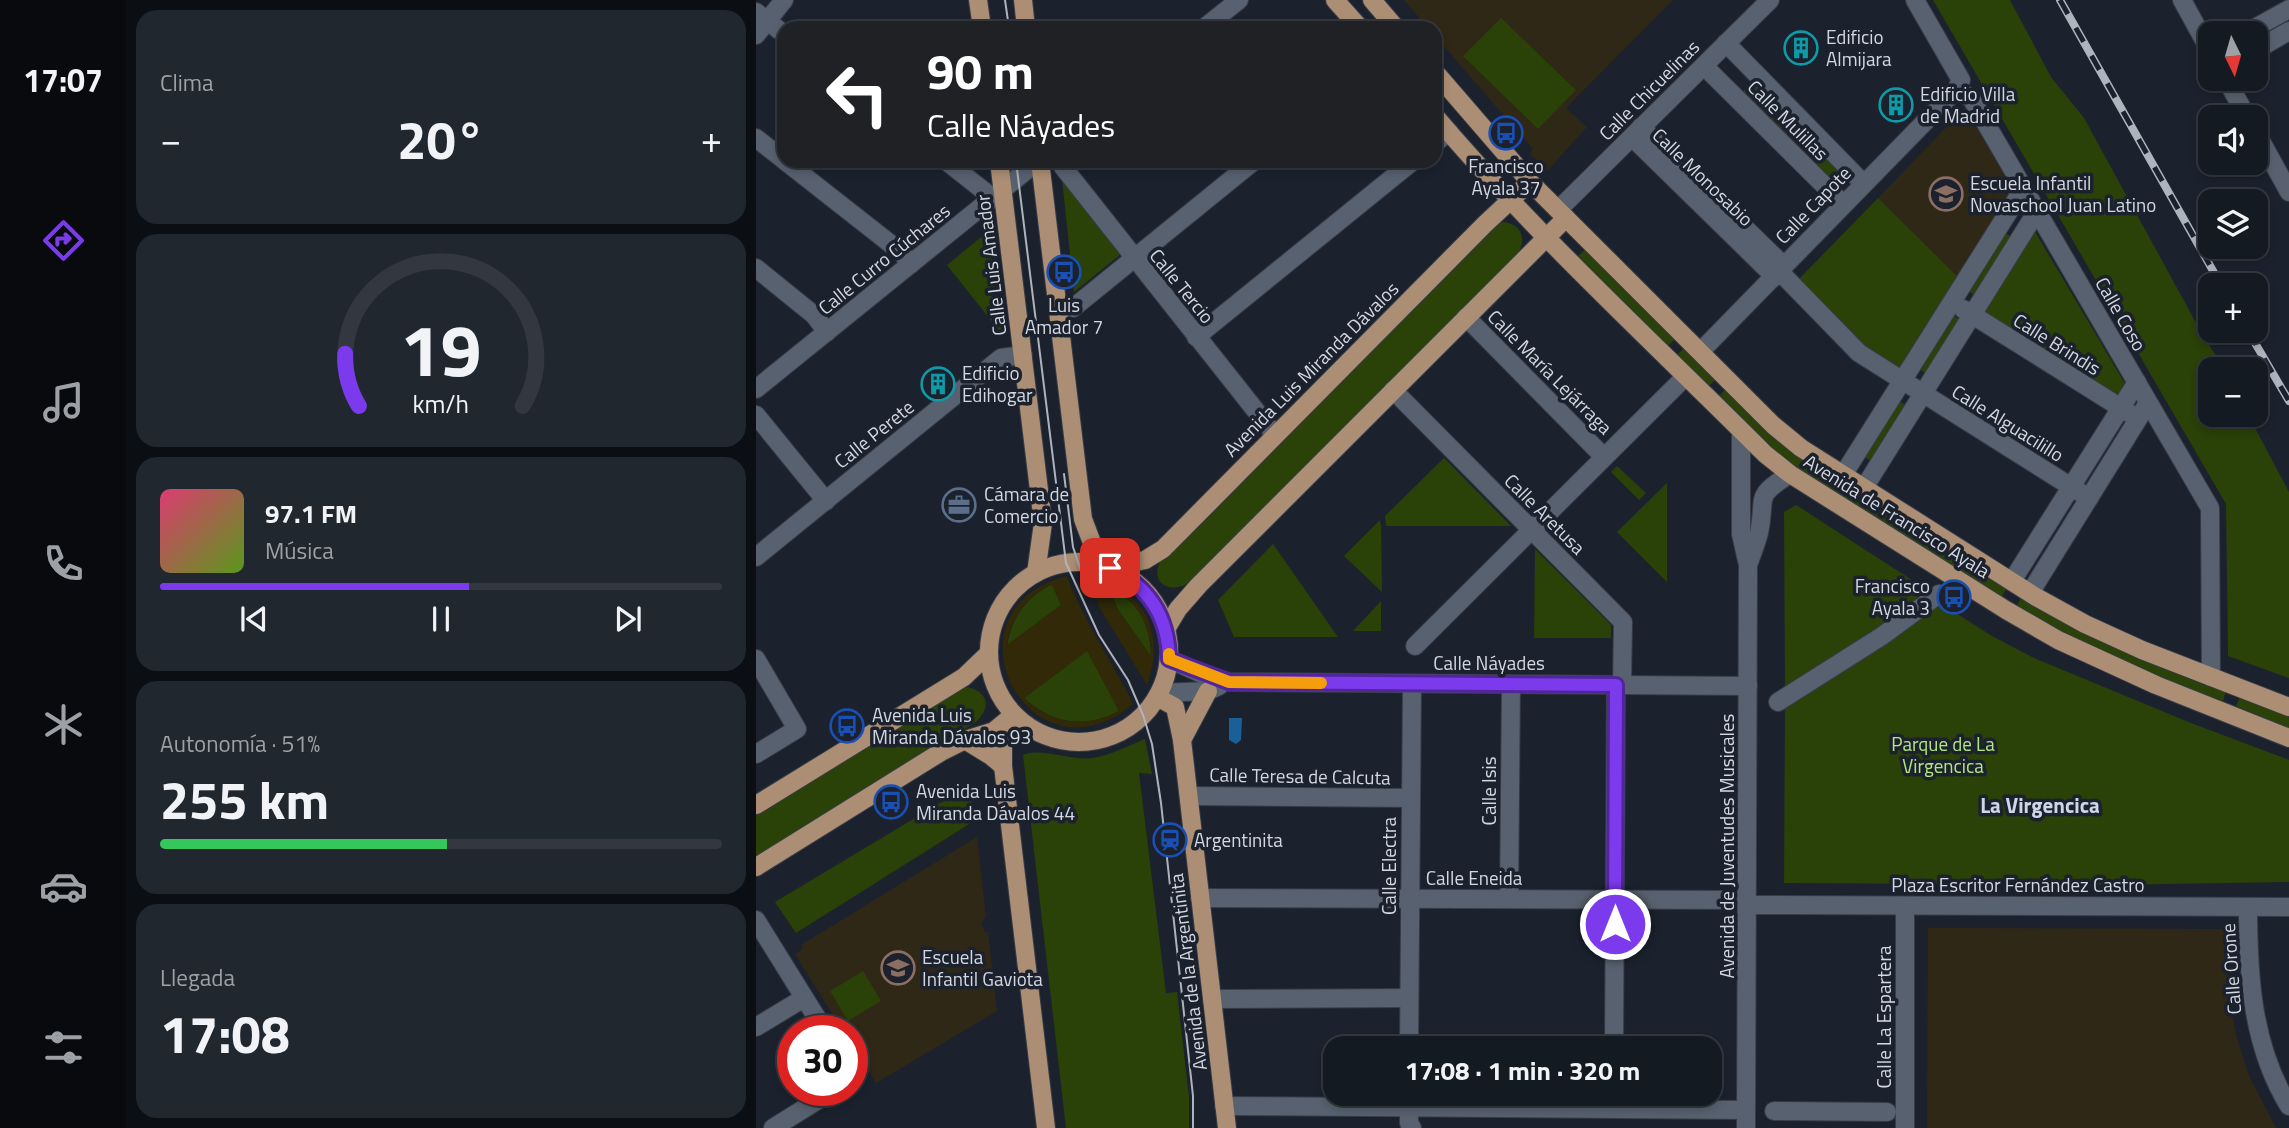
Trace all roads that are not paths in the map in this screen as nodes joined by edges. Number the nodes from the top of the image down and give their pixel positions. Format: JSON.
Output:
{"nodes":[{"id":1,"x":784,"y":0,"type":"edge"},
{"id":2,"x":978,"y":0,"type":"edge"},
{"id":3,"x":1023,"y":0,"type":"edge"},
{"id":4,"x":1239,"y":0,"type":"edge"},
{"id":5,"x":1335,"y":0,"type":"edge"},
{"id":6,"x":1372,"y":0,"type":"edge"},
{"id":7,"x":1770,"y":0,"type":"edge"},
{"id":8,"x":1916,"y":0,"type":"edge"},
{"id":9,"x":2182,"y":0,"type":"edge"},
{"id":10,"x":2289,"y":9,"type":"edge"},
{"id":11,"x":981,"y":21,"type":"edge"},
{"id":12,"x":1025,"y":21,"type":"edge"},
{"id":13,"x":1213,"y":21,"type":"edge"},
{"id":14,"x":1354,"y":21,"type":"edge"},
{"id":15,"x":1390,"y":21,"type":"edge"},
{"id":16,"x":2268,"y":21,"type":"edge"},
{"id":17,"x":760,"y":23,"type":"edge"},
{"id":18,"x":2198,"y":29,"type":"edge"},
{"id":19,"x":777,"y":31,"type":"edge"},
{"id":20,"x":2289,"y":31,"type":"edge"},
{"id":21,"x":1726,"y":44,"type":"junction"},
{"id":22,"x":2268,"y":44,"type":"edge"},
{"id":23,"x":1704,"y":66,"type":"junction"},
{"id":24,"x":1442,"y":80,"type":"edge"},
{"id":25,"x":1956,"y":90,"type":"junction"},
{"id":26,"x":1637,"y":132,"type":"junction"},
{"id":27,"x":756,"y":138,"type":"edge"},
{"id":28,"x":1442,"y":138,"type":"edge"},
{"id":29,"x":777,"y":154,"type":"edge"},
{"id":30,"x":2268,"y":154,"type":"edge"},
{"id":31,"x":795,"y":168,"type":"edge"},
{"id":32,"x":957,"y":168,"type":"edge"},
{"id":33,"x":999,"y":168,"type":"edge"},
{"id":34,"x":1030,"y":168,"type":"edge"},
{"id":35,"x":1040,"y":168,"type":"edge"},
{"id":36,"x":1064,"y":168,"type":"edge"},
{"id":37,"x":1245,"y":168,"type":"edge"},
{"id":38,"x":1404,"y":168,"type":"edge"},
{"id":39,"x":1530,"y":182,"type":"junction"},
{"id":40,"x":1863,"y":183,"type":"junction"},
{"id":41,"x":2023,"y":189,"type":"junction"},
{"id":42,"x":2289,"y":192,"type":"edge"},
{"id":43,"x":998,"y":193,"type":"junction"},
{"id":44,"x":1511,"y":201,"type":"junction"},
{"id":45,"x":1843,"y":204,"type":"junction"},
{"id":46,"x":2037,"y":211,"type":"junction"},
{"id":47,"x":1562,"y":214,"type":"junction"},
{"id":48,"x":1546,"y":237,"type":"junction"},
{"id":49,"x":1133,"y":258,"type":"junction"},
{"id":50,"x":911,"y":264,"type":"junction"},
{"id":51,"x":756,"y":268,"type":"edge"},
{"id":52,"x":1779,"y":271,"type":"junction"},
{"id":53,"x":1952,"y":302,"type":"junction"},
{"id":54,"x":1058,"y":310,"type":"junction"},
{"id":55,"x":1972,"y":315,"type":"junction"},
{"id":56,"x":1466,"y":317,"type":"junction"},
{"id":57,"x":827,"y":332,"type":"junction"},
{"id":58,"x":1196,"y":337,"type":"junction"},
{"id":59,"x":1701,"y":351,"type":"junction"},
{"id":60,"x":1023,"y":355,"type":"junction"},
{"id":61,"x":1686,"y":376,"type":"junction"},
{"id":62,"x":1902,"y":381,"type":"junction"},
{"id":63,"x":2137,"y":382,"type":"junction"},
{"id":64,"x":756,"y":389,"type":"edge"},
{"id":65,"x":1393,"y":390,"type":"junction"},
{"id":66,"x":1923,"y":394,"type":"junction"},
{"id":67,"x":2148,"y":403,"type":"junction"},
{"id":68,"x":2121,"y":408,"type":"junction"},
{"id":69,"x":756,"y":415,"type":"edge"},
{"id":70,"x":2138,"y":419,"type":"junction"},
{"id":71,"x":1741,"y":431,"type":"junction"},
{"id":72,"x":1275,"y":435,"type":"junction"},
{"id":73,"x":1604,"y":457,"type":"junction"},
{"id":74,"x":1790,"y":474,"type":"junction"},
{"id":75,"x":1843,"y":475,"type":"junction"},
{"id":76,"x":2071,"y":487,"type":"junction"},
{"id":77,"x":1864,"y":488,"type":"junction"},
{"id":78,"x":2089,"y":498,"type":"junction"},
{"id":79,"x":826,"y":501,"type":"junction"},
{"id":80,"x":1531,"y":530,"type":"junction"},
{"id":81,"x":756,"y":557,"type":"edge"},
{"id":82,"x":1748,"y":565,"type":"junction"},
{"id":83,"x":1105,"y":566,"type":"junction"},
{"id":84,"x":1036,"y":573,"type":"junction"},
{"id":85,"x":2012,"y":582,"type":"junction"},
{"id":86,"x":2030,"y":593,"type":"junction"},
{"id":87,"x":1939,"y":594,"type":"dead end"},
{"id":88,"x":1166,"y":629,"type":"junction"},
{"id":89,"x":1415,"y":646,"type":"dead end"},
{"id":90,"x":988,"y":654,"type":"junction"},
{"id":91,"x":756,"y":659,"type":"edge"},
{"id":92,"x":1169,"y":659,"type":"junction"},
{"id":93,"x":2211,"y":677,"type":"junction"},
{"id":94,"x":1229,"y":682,"type":"junction"},
{"id":95,"x":1412,"y":684,"type":"junction"},
{"id":96,"x":1511,"y":684,"type":"junction"},
{"id":97,"x":1619,"y":685,"type":"junction"},
{"id":98,"x":1748,"y":686,"type":"junction"},
{"id":99,"x":1208,"y":691,"type":"junction"},
{"id":100,"x":1158,"y":695,"type":"junction"},
{"id":101,"x":1778,"y":702,"type":"dead end"},
{"id":102,"x":2289,"y":707,"type":"edge"},
{"id":103,"x":1016,"y":717,"type":"junction"},
{"id":104,"x":2289,"y":737,"type":"edge"},
{"id":105,"x":965,"y":740,"type":"junction"},
{"id":106,"x":1182,"y":740,"type":"junction"},
{"id":107,"x":756,"y":754,"type":"edge"},
{"id":108,"x":1003,"y":766,"type":"junction"},
{"id":109,"x":1189,"y":796,"type":"junction"},
{"id":110,"x":1411,"y":798,"type":"junction"},
{"id":111,"x":756,"y":805,"type":"edge"},
{"id":112,"x":756,"y":867,"type":"edge"},
{"id":113,"x":1200,"y":898,"type":"junction"},
{"id":114,"x":1410,"y":898,"type":"junction"},
{"id":115,"x":1509,"y":899,"type":"junction"},
{"id":116,"x":1615,"y":899,"type":"junction"},
{"id":117,"x":1748,"y":902,"type":"junction"},
{"id":118,"x":1905,"y":906,"type":"junction"},
{"id":119,"x":2248,"y":907,"type":"junction"},
{"id":120,"x":2289,"y":907,"type":"edge"},
{"id":121,"x":756,"y":921,"type":"edge"},
{"id":122,"x":804,"y":998,"type":"junction"},
{"id":123,"x":1409,"y":998,"type":"junction"},
{"id":124,"x":1212,"y":999,"type":"junction"},
{"id":125,"x":815,"y":1015,"type":"edge"},
{"id":126,"x":756,"y":1027,"type":"edge"},
{"id":127,"x":1409,"y":1036,"type":"edge"},
{"id":128,"x":1614,"y":1036,"type":"edge"},
{"id":129,"x":1323,"y":1103,"type":"edge"},
{"id":130,"x":808,"y":1106,"type":"edge"},
{"id":131,"x":1224,"y":1106,"type":"junction"},
{"id":132,"x":1409,"y":1106,"type":"edge"},
{"id":133,"x":1651,"y":1106,"type":"edge"},
{"id":134,"x":2289,"y":1106,"type":"edge"},
{"id":135,"x":1774,"y":1111,"type":"dead end"},
{"id":136,"x":1887,"y":1112,"type":"dead end"},
{"id":137,"x":1746,"y":1119,"type":"edge"},
{"id":138,"x":773,"y":1128,"type":"edge"},
{"id":139,"x":1046,"y":1128,"type":"edge"},
{"id":140,"x":1227,"y":1128,"type":"edge"},
{"id":141,"x":1412,"y":1128,"type":"edge"},
{"id":142,"x":1905,"y":1128,"type":"edge"}],
"edges":[{"from":1,"to":17,"type":"street"},
{"from":2,"to":11,"type":"main road"},
{"from":3,"to":12,"type":"main road"},
{"from":4,"to":13,"type":"street"},
{"from":5,"to":14,"type":"main road"},
{"from":6,"to":15,"type":"main road"},
{"from":7,"to":21,"type":"street","name":"Calle Chicuelinas"},
{"from":8,"to":25,"type":"street"},
{"from":9,"to":18,"type":"street"},
{"from":10,"to":16,"type":"street"},
{"from":17,"to":19,"type":"street"},
{"from":20,"to":22,"type":"street"},
{"from":21,"to":23,"type":"street","name":"Calle Chicuelinas"},
{"from":21,"to":40,"type":"street","name":"Calle Mulillas"},
{"from":23,"to":26,"type":"street","name":"Calle Chicuelinas"},
{"from":23,"to":45,"type":"street","name":"Calle Mulillas"},
{"from":24,"to":39,"type":"main road","name":"Avenida de Francisco Ayala"},
{"from":25,"to":40,"type":"street","name":"Calle Capote"},
{"from":25,"to":41,"type":"street","name":"Calle Coso"},
{"from":26,"to":47,"type":"street","name":"Calle Chicuelinas"},
{"from":26,"to":52,"type":"street","name":"Calle Monosabio"},
{"from":27,"to":29,"type":"street"},
{"from":28,"to":44,"type":"main road","name":"Avenida de Francisco Ayala"},
{"from":30,"to":42,"type":"street"},
{"from":31,"to":50,"type":"street"},
{"from":32,"to":43,"type":"street"},
{"from":33,"to":43,"type":"main road","name":"Calle Luis Amador"},
{"from":34,"to":43,"type":"street","name":"Calle Curro Cúchares"},
{"from":35,"to":54,"type":"main road"},
{"from":36,"to":49,"type":"street","name":"Calle Tercio"},
{"from":37,"to":49,"type":"street"},
{"from":38,"to":58,"type":"street"},
{"from":39,"to":44,"type":"main road","name":"Avenida Luis Miranda Dávalos"},
{"from":39,"to":47,"type":"main road","name":"Avenida de Francisco Ayala"},
{"from":40,"to":45,"type":"street","name":"Calle Capote"},
{"from":41,"to":46,"type":"street","name":"Calle Coso"},
{"from":41,"to":53,"type":"street"},
{"from":43,"to":50,"type":"street","name":"Calle Curro Cúchares"},
{"from":43,"to":60,"type":"main road","name":"Calle Luis Amador"},
{"from":44,"to":48,"type":"main road","name":"Avenida de Francisco Ayala"},
{"from":44,"to":72,"type":"main road","name":"Avenida Luis Miranda Dávalos"},
{"from":45,"to":52,"type":"street","name":"Calle Capote"},
{"from":46,"to":55,"type":"street"},
{"from":46,"to":63,"type":"street","name":"Calle Coso"},
{"from":47,"to":48,"type":"main road"},
{"from":47,"to":59,"type":"main road","name":"Avenida de Francisco Ayala"},
{"from":48,"to":56,"type":"main road"},
{"from":48,"to":61,"type":"main road","name":"Avenida de Francisco Ayala"},
{"from":49,"to":54,"type":"street"},
{"from":49,"to":58,"type":"street","name":"Calle Tercio"},
{"from":50,"to":57,"type":"street","name":"Calle Curro Cúchares"},
{"from":51,"to":57,"type":"street"},
{"from":52,"to":59,"type":"street","name":"Calle Capote"},
{"from":52,"to":62,"type":"street","name":"Calle Monosabio"},
{"from":53,"to":55,"type":"street","name":"Calle Brindis"},
{"from":53,"to":62,"type":"street"},
{"from":54,"to":83,"type":"main road"},
{"from":55,"to":66,"type":"street"},
{"from":55,"to":68,"type":"street","name":"Calle Brindis"},
{"from":56,"to":65,"type":"main road"},
{"from":56,"to":73,"type":"street","name":"Calle María Lejárraga"},
{"from":57,"to":64,"type":"street","name":"Calle Curro Cúchares"},
{"from":58,"to":72,"type":"street","name":"Calle Tercio"},
{"from":59,"to":75,"type":"main road","name":"Avenida de Francisco Ayala"},
{"from":60,"to":79,"type":"street","name":"Calle Perete"},
{"from":60,"to":84,"type":"main road","name":"Calle Luis Amador"},
{"from":61,"to":71,"type":"main road","name":"Avenida de Francisco Ayala"},
{"from":61,"to":73,"type":"street"},
{"from":62,"to":66,"type":"street","name":"Calle Alguacilillo"},
{"from":62,"to":75,"type":"street"},
{"from":63,"to":67,"type":"street","name":"Calle Coso"},
{"from":63,"to":68,"type":"street"},
{"from":65,"to":80,"type":"street","name":"Calle Aretusa"},
{"from":65,"to":88,"type":"main road"},
{"from":66,"to":76,"type":"street","name":"Calle Alguacilillo"},
{"from":66,"to":77,"type":"street"},
{"from":67,"to":70,"type":"street"},
{"from":67,"to":93,"type":"street","name":"Calle Coso"},
{"from":68,"to":70,"type":"street","name":"Calle Brindis"},
{"from":68,"to":76,"type":"street"},
{"from":69,"to":79,"type":"street"},
{"from":70,"to":78,"type":"street"},
{"from":71,"to":74,"type":"main road","name":"Avenida de Francisco Ayala"},
{"from":71,"to":82,"type":"street","name":"Avenida de Juventudes Musicales"},
{"from":72,"to":83,"type":"main road","name":"Avenida Luis Miranda Dávalos"},
{"from":73,"to":80,"type":"street"},
{"from":74,"to":82,"type":"street","name":"Avenida de Juventudes Musicales"},
{"from":74,"to":104,"type":"main road","name":"Avenida de Francisco Ayala"},
{"from":75,"to":77,"type":"main road","name":"Avenida de Francisco Ayala"},
{"from":76,"to":78,"type":"street","name":"Calle Alguacilillo"},
{"from":76,"to":85,"type":"street"},
{"from":77,"to":85,"type":"main road","name":"Avenida de Francisco Ayala"},
{"from":78,"to":86,"type":"street"},
{"from":79,"to":81,"type":"street","name":"Calle Perete"},
{"from":80,"to":89,"type":"street"},
{"from":80,"to":97,"type":"street","name":"Calle Aretusa"},
{"from":82,"to":98,"type":"street","name":"Avenida de Juventudes Musicales"},
{"from":83,"to":84,"type":"main road"},
{"from":83,"to":88,"type":"main road"},
{"from":84,"to":90,"type":"main road"},
{"from":85,"to":86,"type":"main road","name":"Avenida de Francisco Ayala"},
{"from":86,"to":93,"type":"main road","name":"Avenida de Francisco Ayala"},
{"from":87,"to":101,"type":"street"},
{"from":88,"to":92,"type":"main road"},
{"from":90,"to":103,"type":"main road"},
{"from":90,"to":111,"type":"main road"},
{"from":91,"to":107,"type":"street"},
{"from":92,"to":94,"type":"street","name":"Calle Náyades"},
{"from":92,"to":100,"type":"main road"},
{"from":93,"to":102,"type":"main road","name":"Avenida de Francisco Ayala"},
{"from":94,"to":95,"type":"street","name":"Calle Náyades"},
{"from":94,"to":99,"type":"street","name":"Calle Náyades"},
{"from":95,"to":96,"type":"street","name":"Calle Náyades"},
{"from":95,"to":110,"type":"street","name":"Calle Electra"},
{"from":96,"to":97,"type":"street","name":"Calle Náyades"},
{"from":96,"to":115,"type":"street","name":"Calle Isis"},
{"from":97,"to":98,"type":"street","name":"Calle Náyades"},
{"from":97,"to":116,"type":"street","name":"Calle Aretusa"},
{"from":98,"to":117,"type":"street","name":"Avenida de Juventudes Musicales"},
{"from":99,"to":100,"type":"street","name":"Calle Náyades"},
{"from":99,"to":106,"type":"main road"},
{"from":100,"to":103,"type":"main road"},
{"from":100,"to":106,"type":"main road","name":"Avenida de la Argentinita"},
{"from":103,"to":105,"type":"main road"},
{"from":103,"to":108,"type":"main road"},
{"from":105,"to":108,"type":"main road"},
{"from":105,"to":112,"type":"main road"},
{"from":106,"to":109,"type":"main road","name":"Avenida de la Argentinita"},
{"from":108,"to":139,"type":"main road"},
{"from":109,"to":110,"type":"street","name":"Calle Teresa de Calcuta"},
{"from":109,"to":113,"type":"main road","name":"Avenida de la Argentinita"},
{"from":110,"to":114,"type":"street","name":"Calle Electra"},
{"from":113,"to":114,"type":"street","name":"Calle Eneida"},
{"from":113,"to":124,"type":"main road","name":"Avenida de la Argentinita"},
{"from":114,"to":115,"type":"street","name":"Calle Eneida"},
{"from":114,"to":123,"type":"street","name":"Calle Electra"},
{"from":115,"to":116,"type":"street","name":"Calle Eneida"},
{"from":116,"to":117,"type":"street","name":"Calle Eneida"},
{"from":116,"to":128,"type":"street","name":"Calle Aretusa"},
{"from":117,"to":118,"type":"street","name":"Plaza Escritor Fernández Castro"},
{"from":117,"to":137,"type":"street","name":"Avenida de Juventudes Musicales"},
{"from":118,"to":119,"type":"street","name":"Plaza Escritor Fernández Castro"},
{"from":118,"to":142,"type":"street","name":"Calle La Espartera"},
{"from":119,"to":120,"type":"street","name":"Plaza Escritor Fernández Castro"},
{"from":119,"to":134,"type":"street","name":"Calle Orone"},
{"from":121,"to":122,"type":"street"},
{"from":122,"to":125,"type":"street"},
{"from":122,"to":126,"type":"street"},
{"from":123,"to":124,"type":"street"},
{"from":123,"to":127,"type":"street","name":"Calle Electra"},
{"from":124,"to":131,"type":"main road","name":"Avenida de la Argentinita"},
{"from":129,"to":131,"type":"street"},
{"from":130,"to":138,"type":"street"},
{"from":131,"to":140,"type":"main road","name":"Avenida de la Argentinita"},
{"from":132,"to":141,"type":"street"},
{"from":133,"to":137,"type":"street"},
{"from":135,"to":136,"type":"street"}]}
